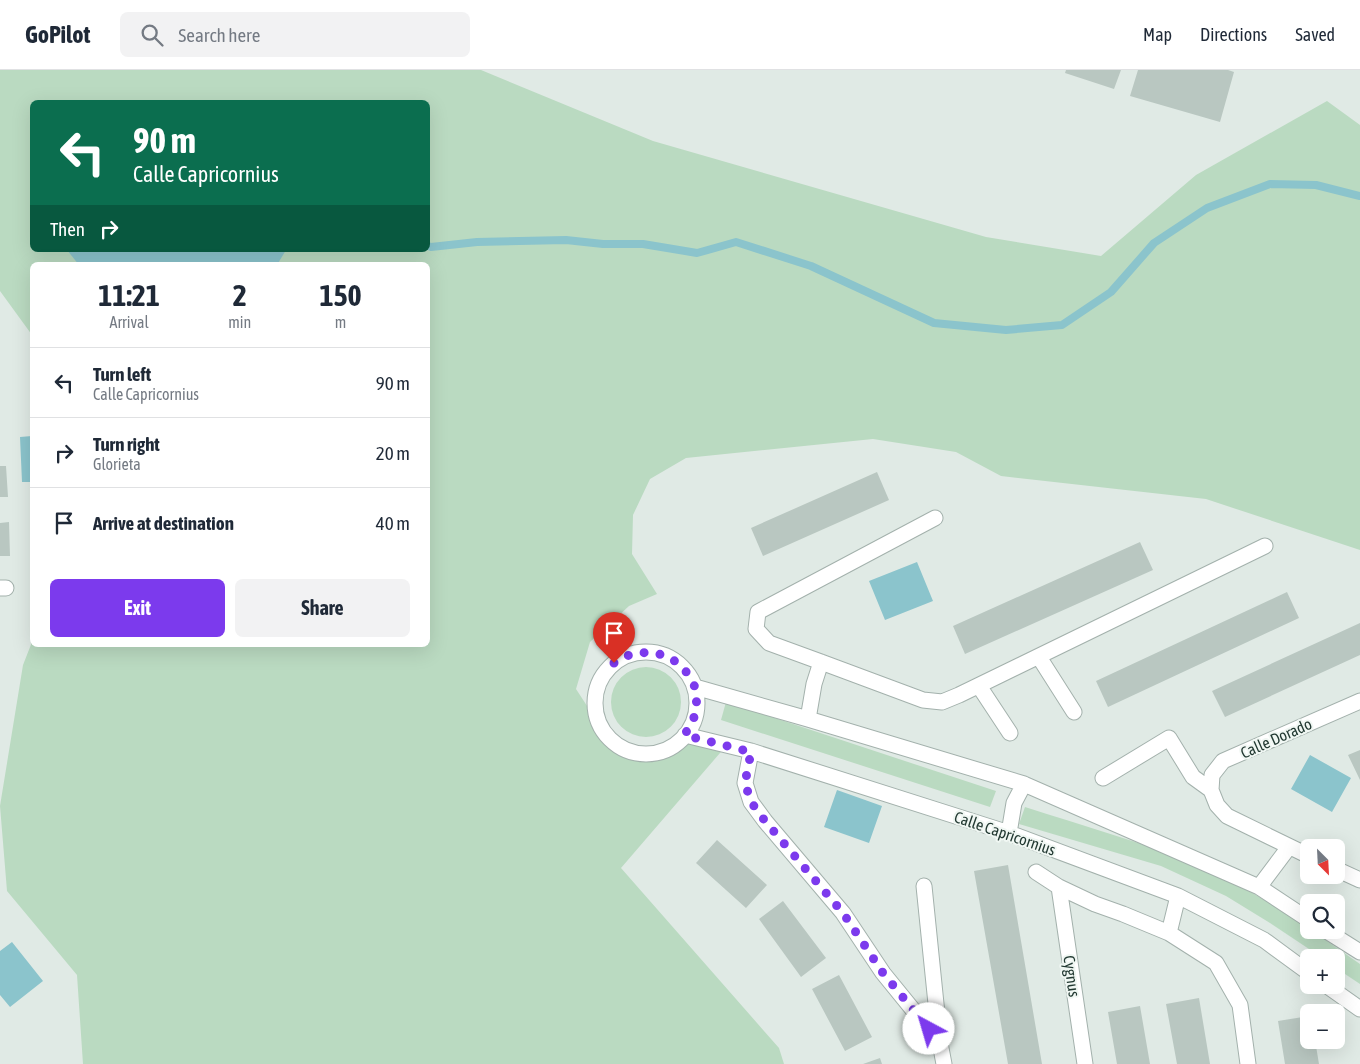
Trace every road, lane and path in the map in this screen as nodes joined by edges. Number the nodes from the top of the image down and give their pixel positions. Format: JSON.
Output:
{"nodes":[{"id":1,"x":936,"y":518,"type":"dead end"},
{"id":2,"x":1265,"y":546,"type":"dead end"},
{"id":3,"x":1039,"y":657,"type":"junction"},
{"id":4,"x":821,"y":662,"type":"junction"},
{"id":5,"x":979,"y":686,"type":"junction"},
{"id":6,"x":695,"y":687,"type":"junction"},
{"id":7,"x":1360,"y":701,"type":"edge"},
{"id":8,"x":1074,"y":712,"type":"dead end"},
{"id":9,"x":808,"y":718,"type":"junction"},
{"id":10,"x":1010,"y":733,"type":"dead end"},
{"id":11,"x":684,"y":735,"type":"junction"},
{"id":12,"x":751,"y":752,"type":"junction"},
{"id":13,"x":1102,"y":778,"type":"dead end"},
{"id":14,"x":1024,"y":784,"type":"junction"},
{"id":15,"x":1211,"y":790,"type":"junction"},
{"id":16,"x":1009,"y":833,"type":"junction"},
{"id":17,"x":1290,"y":847,"type":"junction"},
{"id":18,"x":1300,"y":852,"type":"edge"},
{"id":19,"x":1036,"y":872,"type":"dead end"},
{"id":20,"x":1345,"y":872,"type":"edge"},
{"id":21,"x":1360,"y":880,"type":"edge"},
{"id":22,"x":924,"y":886,"type":"dead end"},
{"id":23,"x":1059,"y":887,"type":"junction"},
{"id":24,"x":1258,"y":887,"type":"junction"},
{"id":25,"x":1178,"y":896,"type":"junction"},
{"id":26,"x":1300,"y":914,"type":"edge"},
{"id":27,"x":1169,"y":933,"type":"junction"},
{"id":28,"x":1339,"y":939,"type":"edge"},
{"id":29,"x":1360,"y":952,"type":"edge"},
{"id":30,"x":1300,"y":966,"type":"edge"},
{"id":31,"x":1339,"y":994,"type":"edge"},
{"id":32,"x":1360,"y":1009,"type":"edge"},
{"id":33,"x":940,"y":1043,"type":"junction"},
{"id":34,"x":944,"y":1064,"type":"edge"},
{"id":35,"x":1084,"y":1064,"type":"edge"},
{"id":36,"x":1248,"y":1064,"type":"edge"}],
"edges":[{"from":1,"to":4,"type":"street"},
{"from":2,"to":3,"type":"street"},
{"from":3,"to":5,"type":"street"},
{"from":3,"to":8,"type":"street"},
{"from":4,"to":5,"type":"street"},
{"from":4,"to":9,"type":"street"},
{"from":5,"to":10,"type":"street"},
{"from":6,"to":9,"type":"street"},
{"from":6,"to":11,"type":"street"},
{"from":6,"to":11,"type":"street"},
{"from":7,"to":15,"type":"street","name":"Calle Dorado"},
{"from":9,"to":14,"type":"street"},
{"from":11,"to":12,"type":"street","name":"Calle Capricornius"},
{"from":12,"to":16,"type":"street","name":"Calle Capricornius"},
{"from":12,"to":33,"type":"street"},
{"from":13,"to":15,"type":"street"},
{"from":14,"to":16,"type":"street"},
{"from":14,"to":24,"type":"street"},
{"from":15,"to":17,"type":"street"},
{"from":16,"to":25,"type":"street","name":"Calle Capricornius"},
{"from":17,"to":18,"type":"street"},
{"from":17,"to":24,"type":"street"},
{"from":19,"to":23,"type":"street"},
{"from":20,"to":21,"type":"street"},
{"from":22,"to":33,"type":"street"},
{"from":23,"to":27,"type":"street"},
{"from":23,"to":35,"type":"street","name":"Cygnus"},
{"from":24,"to":26,"type":"street"},
{"from":25,"to":27,"type":"street"},
{"from":25,"to":30,"type":"street","name":"Calle Capricornius"},
{"from":27,"to":36,"type":"street"},
{"from":28,"to":29,"type":"street"},
{"from":31,"to":32,"type":"street"},
{"from":33,"to":34,"type":"street"}]}
